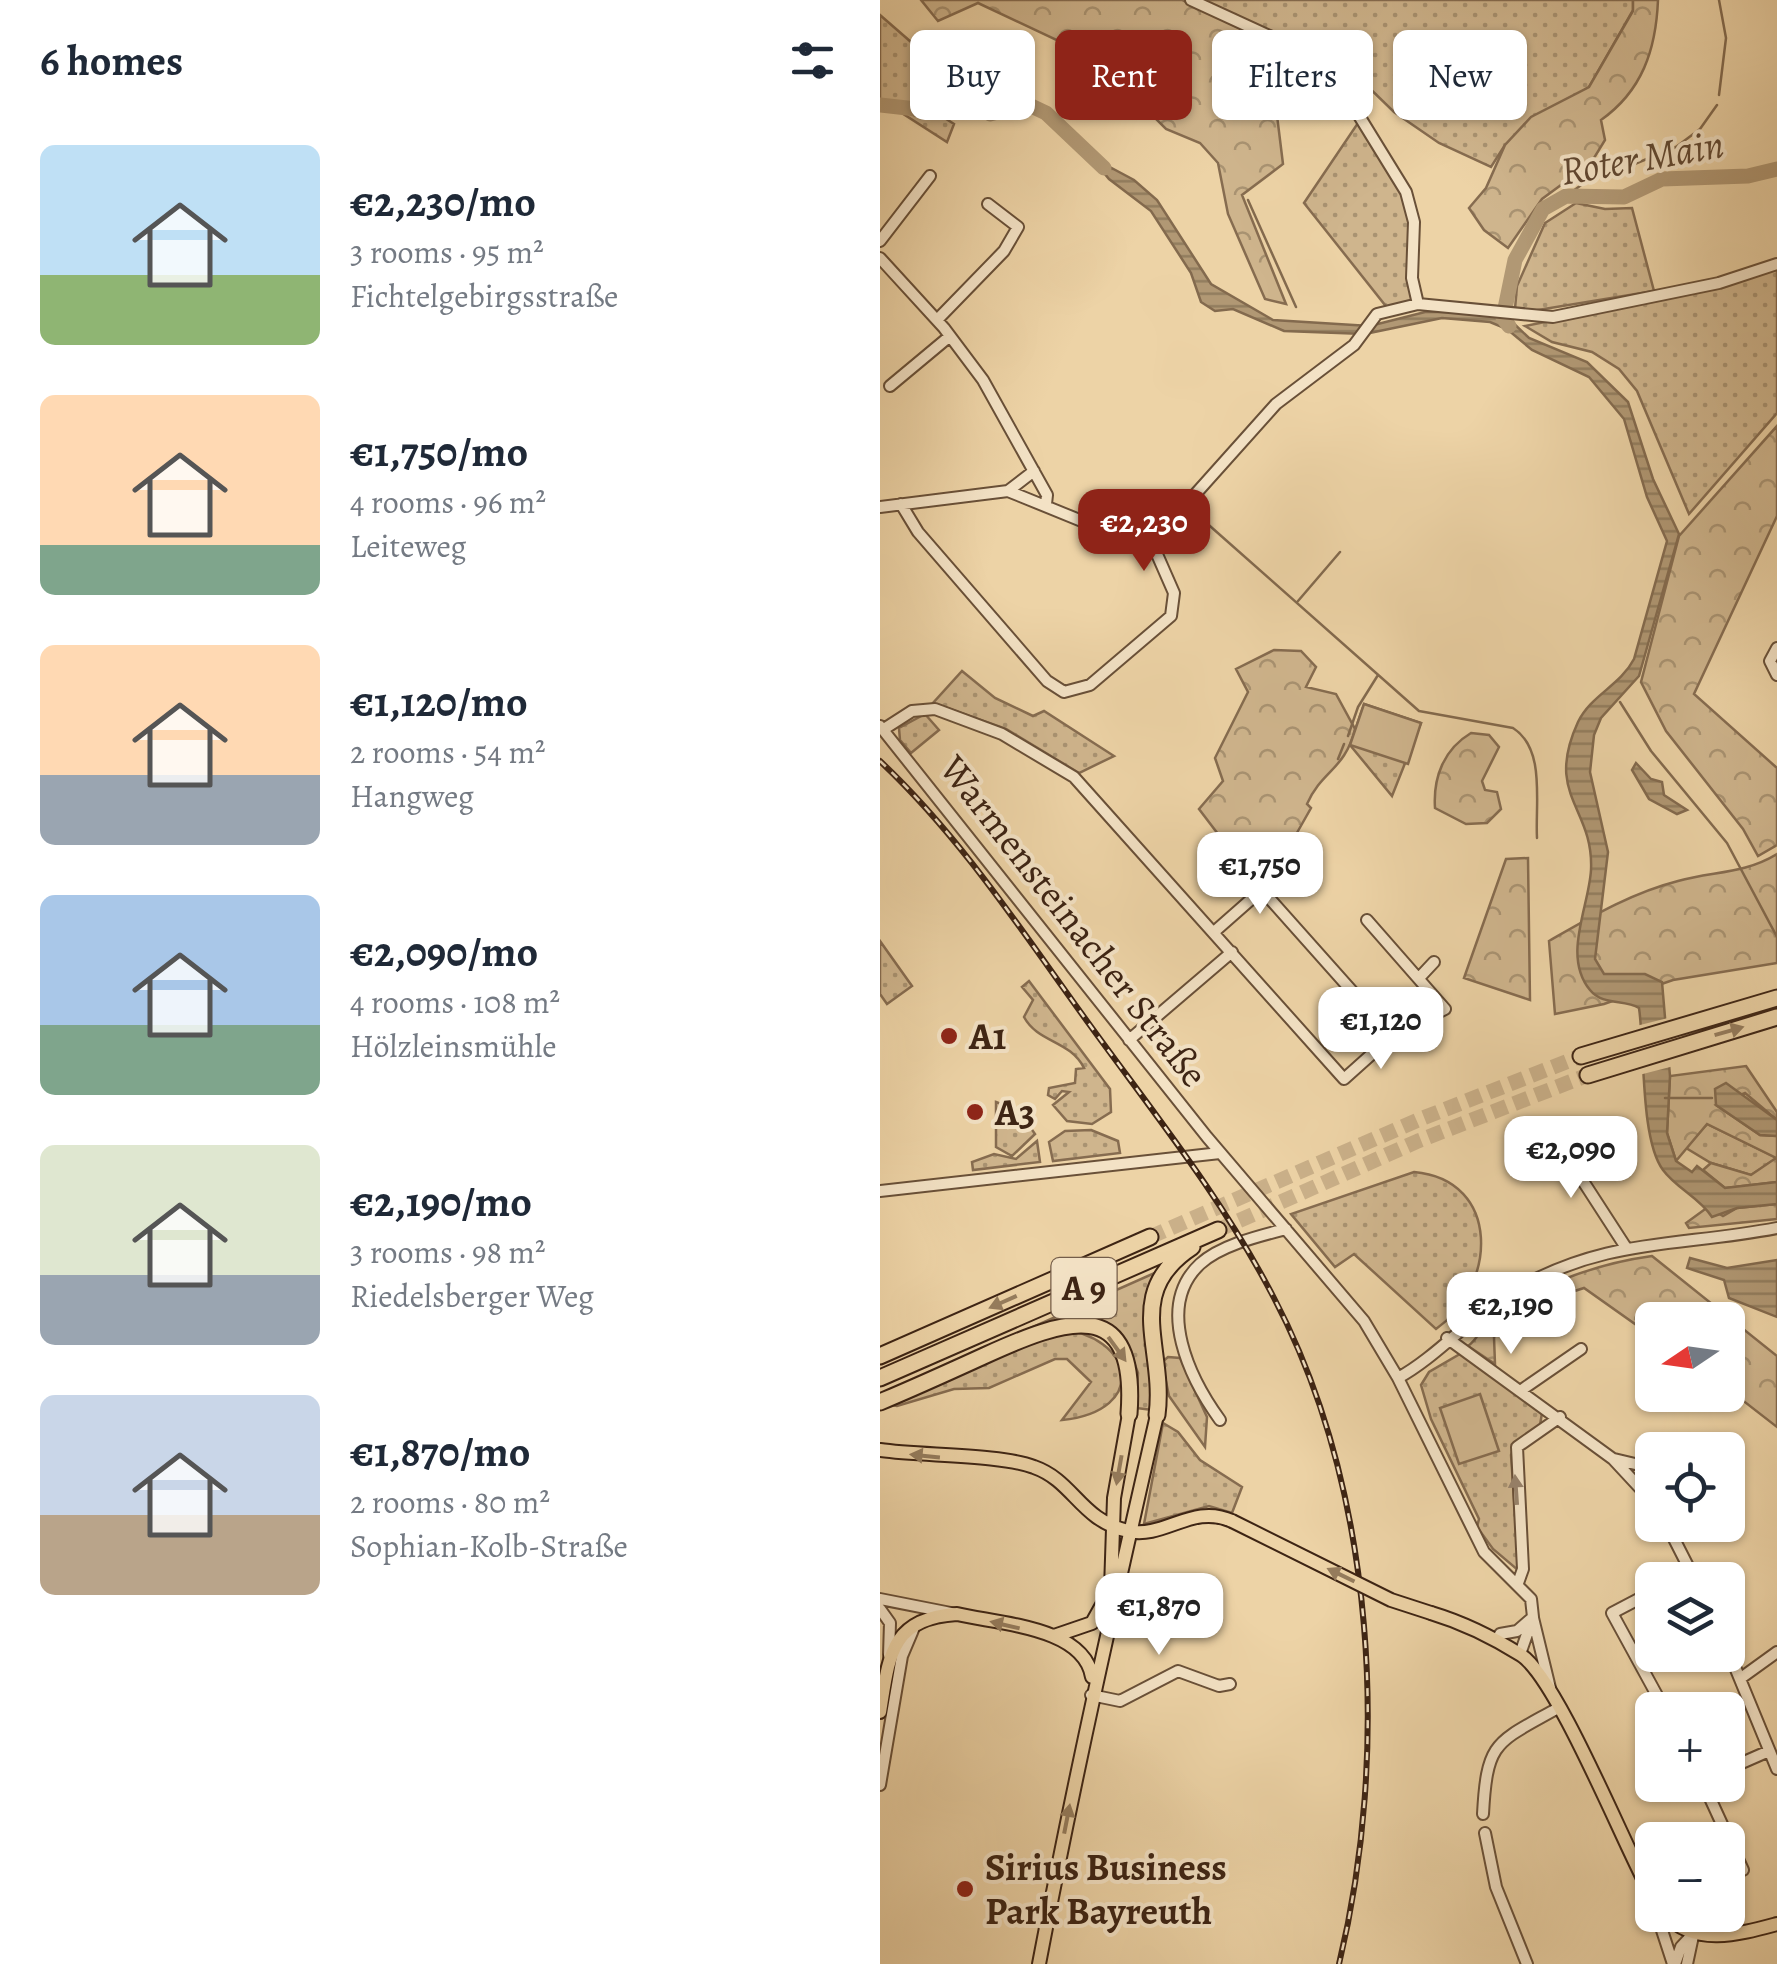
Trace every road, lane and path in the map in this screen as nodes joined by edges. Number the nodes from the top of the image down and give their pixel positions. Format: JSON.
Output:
{"nodes":[{"id":1,"x":1192,"y":0,"type":"edge"},
{"id":2,"x":930,"y":176,"type":"dead end"},
{"id":3,"x":988,"y":204,"type":"dead end"},
{"id":4,"x":880,"y":241,"type":"edge"},
{"id":5,"x":880,"y":258,"type":"edge"},
{"id":6,"x":1777,"y":264,"type":"edge"},
{"id":7,"x":1418,"y":304,"type":"junction"},
{"id":8,"x":938,"y":320,"type":"junction"},
{"id":9,"x":950,"y":336,"type":"junction"},
{"id":10,"x":890,"y":386,"type":"dead end"},
{"id":11,"x":1034,"y":471,"type":"junction"},
{"id":12,"x":1008,"y":491,"type":"junction"},
{"id":13,"x":901,"y":504,"type":"junction"},
{"id":14,"x":1046,"y":504,"type":"junction"},
{"id":15,"x":880,"y":507,"type":"edge"},
{"id":16,"x":1149,"y":536,"type":"junction"},
{"id":17,"x":1777,"y":648,"type":"edge"},
{"id":18,"x":1777,"y":675,"type":"edge"},
{"id":19,"x":882,"y":728,"type":"edge"},
{"id":20,"x":1281,"y":873,"type":"dead end"},
{"id":21,"x":1260,"y":889,"type":"junction"},
{"id":22,"x":1367,"y":920,"type":"dead end"},
{"id":23,"x":1214,"y":932,"type":"junction"},
{"id":24,"x":1232,"y":952,"type":"junction"},
{"id":25,"x":1434,"y":962,"type":"dead end"},
{"id":26,"x":1420,"y":978,"type":"junction"},
{"id":27,"x":1777,"y":998,"type":"edge"},
{"id":28,"x":1775,"y":1018,"type":"edge"},
{"id":29,"x":1392,"y":1036,"type":"junction"},
{"id":30,"x":1129,"y":1040,"type":"junction"},
{"id":31,"x":1581,"y":1056,"type":"tunnel mouth"},
{"id":32,"x":1588,"y":1076,"type":"tunnel mouth"},
{"id":33,"x":1559,"y":1144,"type":"dead end"},
{"id":34,"x":1220,"y":1153,"type":"junction"},
{"id":35,"x":880,"y":1191,"type":"edge"},
{"id":36,"x":1777,"y":1228,"type":"edge"},
{"id":37,"x":1286,"y":1229,"type":"junction"},
{"id":38,"x":1150,"y":1237,"type":"tunnel mouth"},
{"id":39,"x":1625,"y":1246,"type":"junction"},
{"id":40,"x":1447,"y":1338,"type":"junction"},
{"id":41,"x":1581,"y":1350,"type":"dead end"},
{"id":42,"x":880,"y":1356,"type":"edge"},
{"id":43,"x":880,"y":1378,"type":"edge"},
{"id":44,"x":1398,"y":1378,"type":"junction"},
{"id":45,"x":1523,"y":1389,"type":"junction"},
{"id":46,"x":880,"y":1402,"type":"edge"},
{"id":47,"x":1130,"y":1414,"type":"joint"},
{"id":48,"x":1157,"y":1415,"type":"joint"},
{"id":49,"x":1560,"y":1417,"type":"junction"},
{"id":50,"x":1220,"y":1420,"type":"dead end"},
{"id":51,"x":880,"y":1450,"type":"edge"},
{"id":52,"x":1614,"y":1458,"type":"junction"},
{"id":53,"x":1635,"y":1464,"type":"edge"},
{"id":54,"x":1635,"y":1481,"type":"edge"},
{"id":55,"x":1112,"y":1525,"type":"junction"},
{"id":56,"x":1132,"y":1532,"type":"junction"},
{"id":57,"x":1518,"y":1583,"type":"junction"},
{"id":58,"x":880,"y":1599,"type":"edge"},
{"id":59,"x":1635,"y":1601,"type":"edge"},
{"id":60,"x":880,"y":1609,"type":"edge"},
{"id":61,"x":958,"y":1614,"type":"junction"},
{"id":62,"x":1533,"y":1618,"type":"junction"},
{"id":63,"x":916,"y":1624,"type":"junction"},
{"id":64,"x":1500,"y":1634,"type":"dead end"},
{"id":65,"x":1052,"y":1637,"type":"junction"},
{"id":66,"x":1777,"y":1652,"type":"edge"},
{"id":67,"x":1520,"y":1654,"type":"junction"},
{"id":68,"x":1635,"y":1655,"type":"edge"},
{"id":69,"x":889,"y":1659,"type":"junction"},
{"id":70,"x":1737,"y":1672,"type":"edge"},
{"id":71,"x":1740,"y":1678,"type":"junction"},
{"id":72,"x":1230,"y":1684,"type":"dead end"},
{"id":73,"x":1092,"y":1690,"type":"junction"},
{"id":74,"x":1550,"y":1694,"type":"junction"},
{"id":75,"x":1558,"y":1708,"type":"junction"},
{"id":76,"x":880,"y":1712,"type":"edge"},
{"id":77,"x":1769,"y":1750,"type":"junction"},
{"id":78,"x":1745,"y":1761,"type":"edge"},
{"id":79,"x":1777,"y":1769,"type":"edge"},
{"id":80,"x":880,"y":1785,"type":"edge"},
{"id":81,"x":1483,"y":1814,"type":"dead end"},
{"id":82,"x":1485,"y":1833,"type":"dead end"},
{"id":83,"x":1635,"y":1862,"type":"edge"},
{"id":84,"x":1777,"y":1924,"type":"edge"},
{"id":85,"x":1663,"y":1932,"type":"edge"},
{"id":86,"x":1691,"y":1932,"type":"edge"},
{"id":87,"x":1694,"y":1934,"type":"junction"},
{"id":88,"x":1041,"y":1964,"type":"edge"},
{"id":89,"x":1527,"y":1964,"type":"edge"},
{"id":90,"x":1674,"y":1964,"type":"edge"},
{"id":91,"x":1686,"y":1964,"type":"edge"}],
"edges":[{"from":1,"to":7,"type":"street"},
{"from":2,"to":4,"type":"street"},
{"from":3,"to":8,"type":"street"},
{"from":5,"to":8,"type":"street"},
{"from":6,"to":7,"type":"street"},
{"from":7,"to":16,"type":"street"},
{"from":8,"to":9,"type":"street"},
{"from":9,"to":10,"type":"street"},
{"from":9,"to":11,"type":"street"},
{"from":11,"to":12,"type":"street"},
{"from":11,"to":14,"type":"street"},
{"from":12,"to":13,"type":"street"},
{"from":12,"to":14,"type":"street"},
{"from":13,"to":15,"type":"street"},
{"from":13,"to":16,"type":"street"},
{"from":14,"to":16,"type":"street"},
{"from":17,"to":18,"type":"street"},
{"from":19,"to":23,"type":"street"},
{"from":19,"to":30,"type":"street","name":"Warmensteinacher Straße"},
{"from":20,"to":21,"type":"street"},
{"from":21,"to":23,"type":"street"},
{"from":21,"to":29,"type":"street"},
{"from":22,"to":26,"type":"street"},
{"from":23,"to":24,"type":"street"},
{"from":24,"to":29,"type":"street"},
{"from":24,"to":30,"type":"street"},
{"from":25,"to":26,"type":"street"},
{"from":26,"to":29,"type":"street"},
{"from":27,"to":31,"type":"highway"},
{"from":32,"to":28,"type":"highway","one_way":true},
{"from":30,"to":34,"type":"street","name":"Warmensteinacher Straße"},
{"from":33,"to":39,"type":"street"},
{"from":34,"to":35,"type":"street"},
{"from":34,"to":37,"type":"street","name":"Warmensteinacher Straße"},
{"from":36,"to":39,"type":"street"},
{"from":37,"to":44,"type":"street","name":"Warmensteinacher Straße"},
{"from":37,"to":50,"type":"street"},
{"from":38,"to":42,"type":"highway","number":"A 9","one_way":true},
{"from":39,"to":40,"type":"street"},
{"from":40,"to":44,"type":"street"},
{"from":40,"to":45,"type":"street"},
{"from":41,"to":45,"type":"street"},
{"from":43,"to":48,"type":"highway","number":"A 9"},
{"from":44,"to":57,"type":"street","name":"Warmensteinacher Straße"},
{"from":45,"to":49,"type":"street"},
{"from":46,"to":47,"type":"highway","one_way":true},
{"from":47,"to":55,"type":"main road","one_way":true},
{"from":48,"to":56,"type":"main road"},
{"from":49,"to":52,"type":"street"},
{"from":57,"to":49,"type":"street","one_way":true},
{"from":55,"to":51,"type":"main road","one_way":true},
{"from":52,"to":53,"type":"street"},
{"from":52,"to":54,"type":"street"},
{"from":55,"to":56,"type":"main road"},
{"from":55,"to":65,"type":"main road"},
{"from":67,"to":56,"type":"main road","one_way":true,"bridge":true},
{"from":56,"to":73,"type":"main road"},
{"from":57,"to":62,"type":"street"},
{"from":58,"to":61,"type":"street"},
{"from":59,"to":68,"type":"street"},
{"from":60,"to":69,"type":"street"},
{"from":61,"to":63,"type":"main road"},
{"from":65,"to":61,"type":"main road","one_way":true},
{"from":62,"to":64,"type":"street"},
{"from":62,"to":67,"type":"street"},
{"from":62,"to":74,"type":"street"},
{"from":63,"to":69,"type":"main road"},
{"from":63,"to":80,"type":"street"},
{"from":65,"to":73,"type":"main road"},
{"from":66,"to":71,"type":"street"},
{"from":67,"to":74,"type":"main road"},
{"from":69,"to":76,"type":"main road"},
{"from":70,"to":71,"type":"street"},
{"from":71,"to":77,"type":"street"},
{"from":72,"to":73,"type":"street"},
{"from":88,"to":73,"type":"main road","one_way":true},
{"from":74,"to":75,"type":"main road"},
{"from":75,"to":81,"type":"street"},
{"from":75,"to":83,"type":"main road"},
{"from":77,"to":78,"type":"street"},
{"from":77,"to":79,"type":"street"},
{"from":82,"to":89,"type":"street"},
{"from":84,"to":87,"type":"main road"},
{"from":85,"to":90,"type":"street"},
{"from":86,"to":87,"type":"main road"},
{"from":87,"to":90,"type":"street"},
{"from":87,"to":91,"type":"street"}]}
